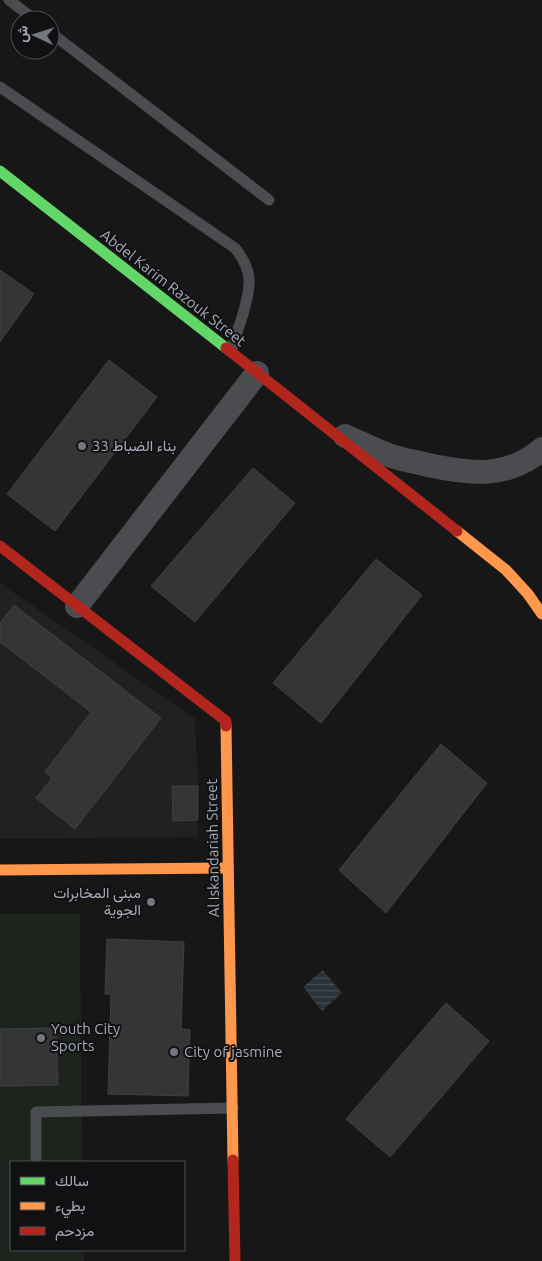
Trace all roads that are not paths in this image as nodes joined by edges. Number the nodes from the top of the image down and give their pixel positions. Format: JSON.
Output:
{"nodes":[{"id":1,"x":8,"y":0,"type":"edge"},
{"id":2,"x":22,"y":10,"type":"edge"},
{"id":3,"x":60,"y":40,"type":"edge"},
{"id":4,"x":0,"y":87,"type":"edge"},
{"id":5,"x":0,"y":171,"type":"edge"},
{"id":6,"x":269,"y":200,"type":"dead end"},
{"id":7,"x":231,"y":353,"type":"junction"},
{"id":8,"x":257,"y":373,"type":"junction"},
{"id":9,"x":327,"y":428,"type":"junction"},
{"id":10,"x":542,"y":449,"type":"edge"},
{"id":11,"x":0,"y":546,"type":"edge"},
{"id":12,"x":77,"y":606,"type":"junction"},
{"id":13,"x":542,"y":614,"type":"edge"},
{"id":14,"x":228,"y":868,"type":"junction"},
{"id":15,"x":0,"y":870,"type":"edge"},
{"id":16,"x":233,"y":1108,"type":"junction"},
{"id":17,"x":36,"y":1161,"type":"edge"},
{"id":18,"x":235,"y":1261,"type":"edge"}],
"edges":[{"from":1,"to":2,"type":"lane"},
{"from":3,"to":6,"type":"lane"},
{"from":4,"to":7,"type":"lane"},
{"from":5,"to":7,"type":"street","name":"Abdel Karim Razouk Street"},
{"from":7,"to":8,"type":"street","name":"Abdel Karim Razouk Street"},
{"from":8,"to":9,"type":"street","name":"Abdel Karim Razouk Street"},
{"from":8,"to":12,"type":"street"},
{"from":9,"to":10,"type":"street"},
{"from":9,"to":13,"type":"street","name":"Abdel Karim Razouk Street"},
{"from":11,"to":12,"type":"street","name":"Al Iskandariah Street"},
{"from":12,"to":14,"type":"street","name":"Al Iskandariah Street"},
{"from":14,"to":15,"type":"street"},
{"from":14,"to":16,"type":"street","name":"Al Iskandariah Street"},
{"from":16,"to":17,"type":"lane"},
{"from":16,"to":18,"type":"street","name":"Al Iskandariah Street"}]}
